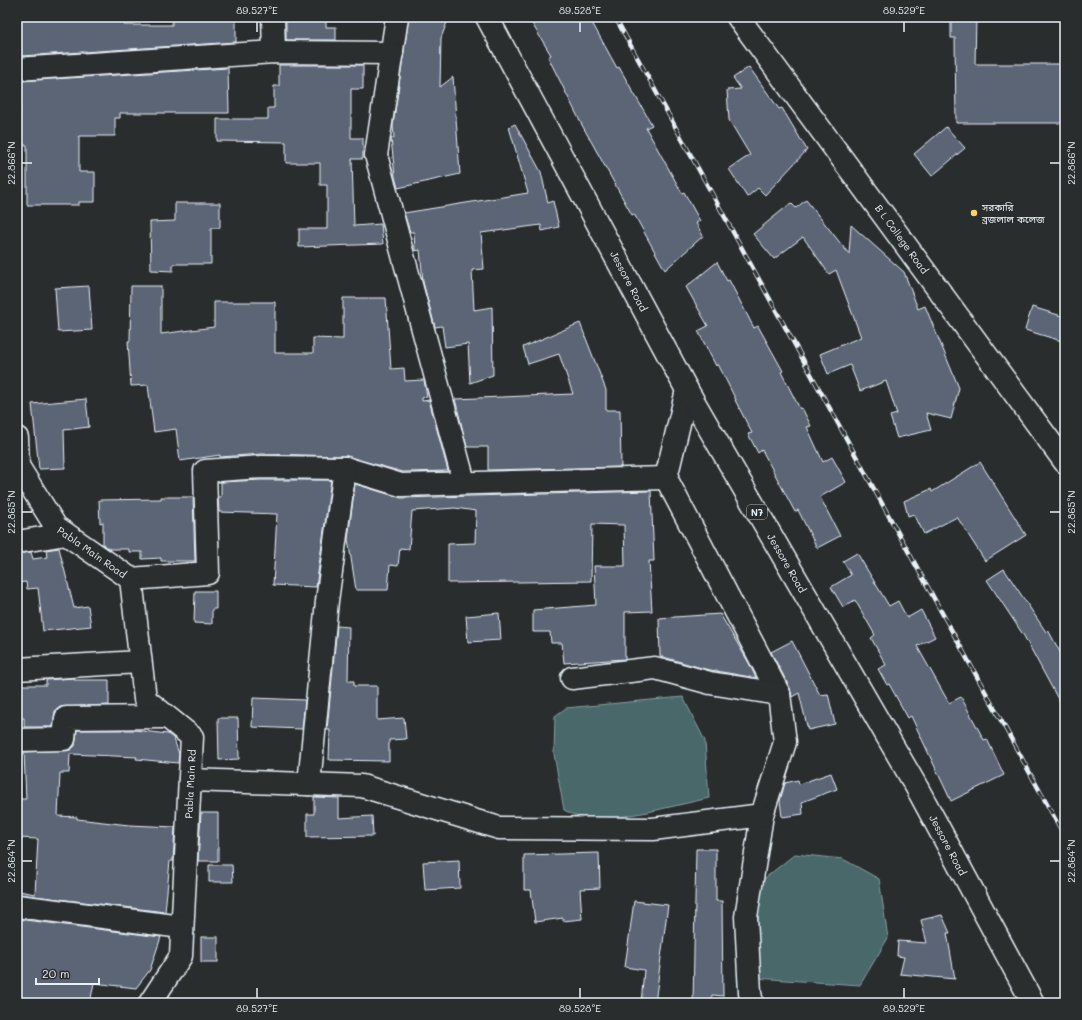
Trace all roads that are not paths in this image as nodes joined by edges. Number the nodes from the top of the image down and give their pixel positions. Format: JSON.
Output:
{"nodes":[{"id":1,"x":273,"y":17,"type":"edge"},
{"id":2,"x":397,"y":17,"type":"edge"},
{"id":3,"x":487,"y":17,"type":"edge"},
{"id":4,"x":738,"y":17,"type":"edge"},
{"id":5,"x":274,"y":52,"type":"junction"},
{"id":6,"x":392,"y":53,"type":"junction"},
{"id":7,"x":17,"y":69,"type":"edge"},
{"id":8,"x":687,"y":390,"type":"junction"},
{"id":9,"x":17,"y":438,"type":"edge"},
{"id":10,"x":1065,"y":462,"type":"edge"},
{"id":11,"x":17,"y":466,"type":"edge"},
{"id":12,"x":344,"y":468,"type":"junction"},
{"id":13,"x":666,"y":478,"type":"junction"},
{"id":14,"x":464,"y":482,"type":"junction"},
{"id":15,"x":66,"y":534,"type":"junction"},
{"id":16,"x":17,"y":542,"type":"edge"},
{"id":17,"x":131,"y":579,"type":"junction"},
{"id":18,"x":140,"y":662,"type":"junction"},
{"id":19,"x":17,"y":669,"type":"edge"},
{"id":20,"x":572,"y":678,"type":"dead end"},
{"id":21,"x":779,"y":694,"type":"junction"},
{"id":22,"x":166,"y":717,"type":"junction"},
{"id":23,"x":17,"y":740,"type":"edge"},
{"id":24,"x":190,"y":780,"type":"junction"},
{"id":25,"x":309,"y":784,"type":"junction"},
{"id":26,"x":762,"y":815,"type":"junction"},
{"id":27,"x":17,"y":906,"type":"edge"},
{"id":28,"x":182,"y":927,"type":"junction"},
{"id":29,"x":150,"y":1003,"type":"edge"},
{"id":30,"x":752,"y":1003,"type":"edge"},
{"id":31,"x":1033,"y":1003,"type":"edge"}],
"edges":[{"from":1,"to":5,"type":"main road"},
{"from":2,"to":6,"type":"main road"},
{"from":3,"to":8,"type":"main road","name":"Jessore Road","number":"N7"},
{"from":4,"to":10,"type":"main road","name":"B L College Road"},
{"from":5,"to":6,"type":"main road"},
{"from":5,"to":7,"type":"main road"},
{"from":6,"to":14,"type":"main road"},
{"from":8,"to":13,"type":"main road"},
{"from":8,"to":31,"type":"main road","name":"Jessore Road","number":"N7"},
{"from":9,"to":11,"type":"main road","name":"Pabla Main Road"},
{"from":11,"to":15,"type":"main road","name":"Pabla Main Road"},
{"from":12,"to":14,"type":"main road"},
{"from":12,"to":17,"type":"main road"},
{"from":12,"to":25,"type":"main road"},
{"from":13,"to":14,"type":"main road"},
{"from":13,"to":21,"type":"main road"},
{"from":15,"to":16,"type":"main road"},
{"from":15,"to":17,"type":"main road","name":"Pabla Main Road"},
{"from":17,"to":18,"type":"main road","name":"Pabla Main Rd"},
{"from":18,"to":19,"type":"main road"},
{"from":18,"to":22,"type":"main road","name":"Pabla Main Rd"},
{"from":20,"to":21,"type":"main road"},
{"from":21,"to":26,"type":"main road"},
{"from":22,"to":23,"type":"main road"},
{"from":22,"to":24,"type":"main road","name":"Pabla Main Rd"},
{"from":24,"to":25,"type":"main road"},
{"from":24,"to":28,"type":"main road","name":"Pabla Main Rd"},
{"from":25,"to":26,"type":"main road"},
{"from":26,"to":30,"type":"main road"},
{"from":27,"to":28,"type":"main road"},
{"from":28,"to":29,"type":"main road","name":"Pabla Main Rd"}]}
